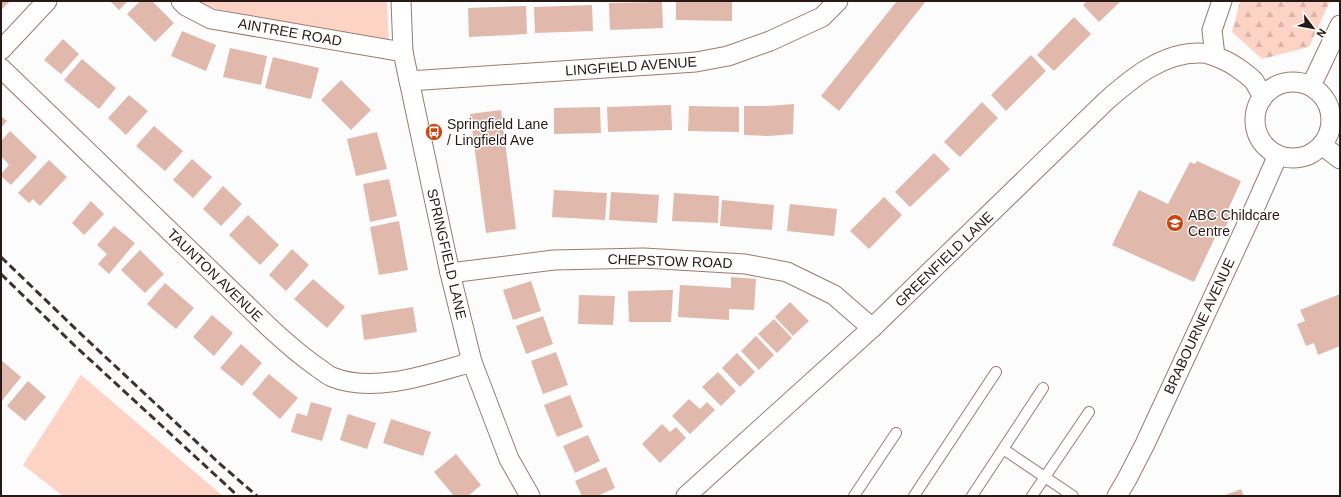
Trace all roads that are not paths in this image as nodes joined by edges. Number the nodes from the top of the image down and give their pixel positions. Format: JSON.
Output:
{"nodes":[{"id":1,"x":46,"y":1,"type":"edge"},
{"id":2,"x":181,"y":1,"type":"edge"},
{"id":3,"x":401,"y":1,"type":"edge"},
{"id":4,"x":838,"y":1,"type":"edge"},
{"id":5,"x":1222,"y":1,"type":"edge"},
{"id":6,"x":1340,"y":25,"type":"edge"},
{"id":7,"x":1,"y":50,"type":"edge"},
{"id":8,"x":403,"y":52,"type":"junction"},
{"id":9,"x":1215,"y":56,"type":"junction"},
{"id":10,"x":1,"y":68,"type":"edge"},
{"id":11,"x":409,"y":81,"type":"junction"},
{"id":12,"x":1311,"y":86,"type":"junction"},
{"id":13,"x":1262,"y":97,"type":"junction"},
{"id":14,"x":1322,"y":145,"type":"junction"},
{"id":15,"x":1278,"y":155,"type":"junction"},
{"id":16,"x":1340,"y":159,"type":"edge"},
{"id":17,"x":450,"y":273,"type":"junction"},
{"id":18,"x":872,"y":328,"type":"junction"},
{"id":19,"x":472,"y":362,"type":"junction"},
{"id":20,"x":996,"y":372,"type":"dead end"},
{"id":21,"x":1043,"y":388,"type":"dead end"},
{"id":22,"x":1088,"y":412,"type":"dead end"},
{"id":23,"x":896,"y":433,"type":"dead end"},
{"id":24,"x":1003,"y":449,"type":"junction"},
{"id":25,"x":1045,"y":476,"type":"junction"},
{"id":26,"x":530,"y":496,"type":"edge"},
{"id":27,"x":686,"y":496,"type":"edge"},
{"id":28,"x":854,"y":496,"type":"edge"},
{"id":29,"x":914,"y":496,"type":"edge"},
{"id":30,"x":972,"y":496,"type":"edge"},
{"id":31,"x":1032,"y":496,"type":"edge"},
{"id":32,"x":1073,"y":496,"type":"edge"},
{"id":33,"x":1117,"y":496,"type":"edge"}],
"edges":[{"from":1,"to":7,"type":"street"},
{"from":2,"to":8,"type":"street","name":"AINTREE ROAD"},
{"from":3,"to":8,"type":"street","name":"SPRINGFIELD LANE"},
{"from":4,"to":11,"type":"street","name":"LINGFIELD AVENUE"},
{"from":5,"to":9,"type":"street"},
{"from":6,"to":12,"type":"street"},
{"from":8,"to":11,"type":"street","name":"SPRINGFIELD LANE"},
{"from":9,"to":13,"type":"street","name":"GREENFIELD LANE"},
{"from":9,"to":18,"type":"street","name":"GREENFIELD LANE"},
{"from":10,"to":19,"type":"street","name":"TAUNTON AVENUE"},
{"from":11,"to":17,"type":"street","name":"SPRINGFIELD LANE"},
{"from":12,"to":13,"type":"street"},
{"from":12,"to":14,"type":"street"},
{"from":13,"to":15,"type":"street"},
{"from":14,"to":15,"type":"street"},
{"from":14,"to":16,"type":"street"},
{"from":15,"to":33,"type":"street","name":"BRABOURNE AVENUE"},
{"from":17,"to":18,"type":"street","name":"CHEPSTOW ROAD"},
{"from":17,"to":19,"type":"street","name":"SPRINGFIELD LANE"},
{"from":18,"to":27,"type":"street","name":"GREENFIELD LANE"},
{"from":19,"to":26,"type":"street","name":"SPRINGFIELD LANE"},
{"from":20,"to":29,"type":"lane"},
{"from":21,"to":24,"type":"lane"},
{"from":22,"to":25,"type":"lane"},
{"from":23,"to":28,"type":"lane"},
{"from":24,"to":25,"type":"lane"},
{"from":24,"to":30,"type":"lane"},
{"from":25,"to":31,"type":"lane"},
{"from":25,"to":32,"type":"lane"}]}
